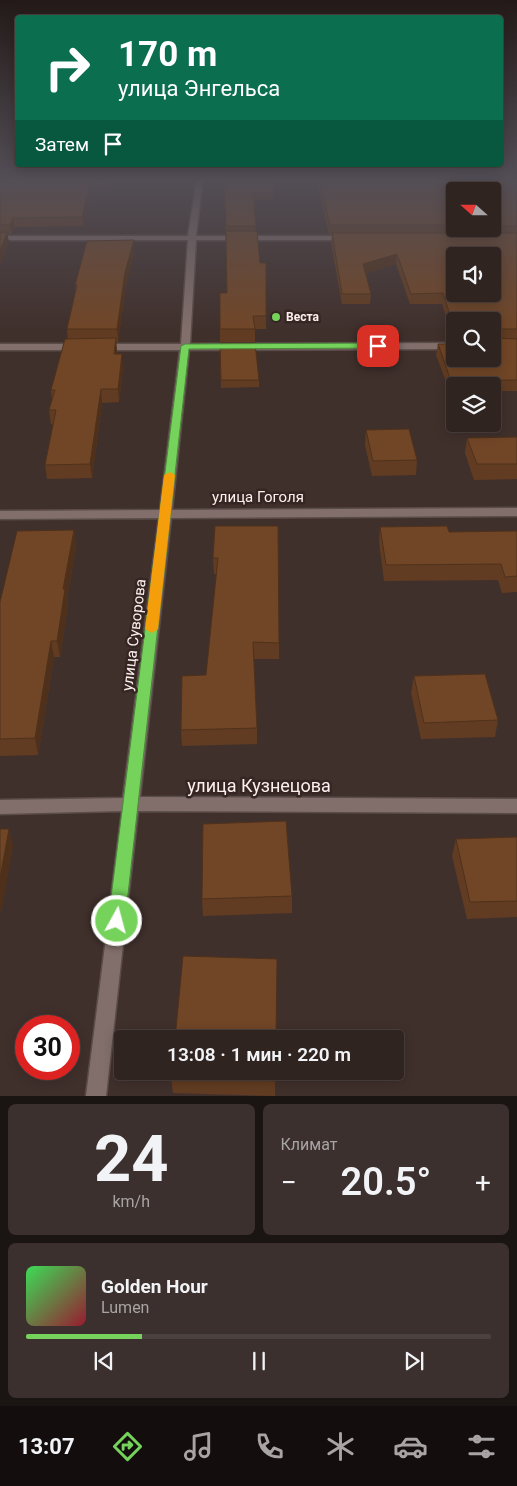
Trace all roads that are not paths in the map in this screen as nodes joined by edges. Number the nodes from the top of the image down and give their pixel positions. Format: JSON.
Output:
{"nodes":[{"id":1,"x":193,"y":229,"type":"edge"},
{"id":2,"x":0,"y":238,"type":"edge"},
{"id":3,"x":192,"y":238,"type":"junction"},
{"id":4,"x":359,"y":238,"type":"edge"},
{"id":5,"x":185,"y":346,"type":"junction"},
{"id":6,"x":446,"y":346,"type":"edge"},
{"id":7,"x":0,"y":347,"type":"edge"},
{"id":8,"x":517,"y":512,"type":"edge"},
{"id":9,"x":0,"y":514,"type":"edge"},
{"id":10,"x":165,"y":514,"type":"junction"},
{"id":11,"x":131,"y":804,"type":"junction"},
{"id":12,"x":517,"y":806,"type":"edge"},
{"id":13,"x":0,"y":807,"type":"edge"},
{"id":14,"x":96,"y":1096,"type":"edge"}],
"edges":[{"from":1,"to":3,"type":"street","name":"улица Суворова"},
{"from":2,"to":3,"type":"street"},
{"from":3,"to":4,"type":"street"},
{"from":3,"to":5,"type":"street","name":"улица Суворова"},
{"from":5,"to":6,"type":"street"},
{"from":5,"to":7,"type":"street"},
{"from":5,"to":10,"type":"street","name":"улица Суворова"},
{"from":8,"to":10,"type":"street","name":"улица Гоголя"},
{"from":9,"to":10,"type":"street","name":"улица Гоголя"},
{"from":10,"to":11,"type":"street","name":"улица Суворова"},
{"from":11,"to":12,"type":"street","name":"улица Кузнецова"},
{"from":11,"to":13,"type":"street","name":"улица Кузнецова"},
{"from":11,"to":14,"type":"street","name":"улица Суворова"}]}
